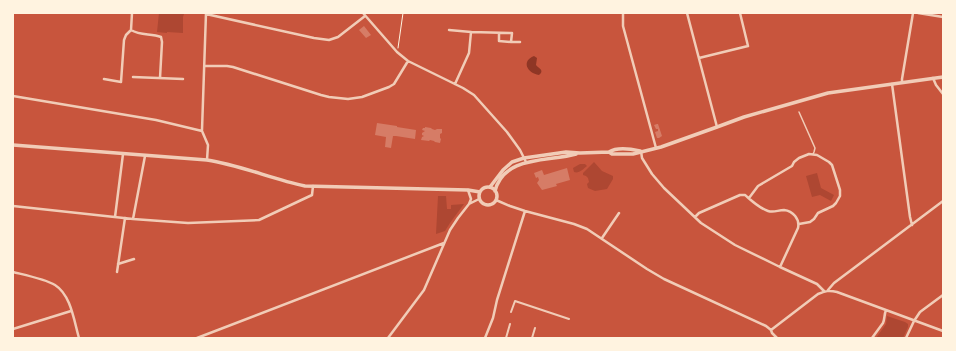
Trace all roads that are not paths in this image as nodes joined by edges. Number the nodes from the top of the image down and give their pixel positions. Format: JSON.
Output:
{"nodes":[{"id":1,"x":132,"y":13,"type":"edge"},
{"id":2,"x":623,"y":13,"type":"edge"},
{"id":3,"x":687,"y":13,"type":"edge"},
{"id":4,"x":740,"y":13,"type":"edge"},
{"id":5,"x":913,"y":13,"type":"edge"},
{"id":6,"x":918,"y":13,"type":"edge"},
{"id":7,"x":206,"y":14,"type":"edge"},
{"id":8,"x":364,"y":14,"type":"edge"},
{"id":9,"x":943,"y":17,"type":"edge"},
{"id":10,"x":131,"y":30,"type":"junction"},
{"id":11,"x":449,"y":30,"type":"dead end"},
{"id":12,"x":471,"y":32,"type":"junction"},
{"id":13,"x":499,"y":33,"type":"junction"},
{"id":14,"x":511,"y":42,"type":"junction"},
{"id":15,"x":520,"y":42,"type":"dead end"},
{"id":16,"x":699,"y":58,"type":"junction"},
{"id":17,"x":408,"y":61,"type":"junction"},
{"id":18,"x":205,"y":66,"type":"junction"},
{"id":19,"x":133,"y":77,"type":"dead end"},
{"id":20,"x":943,"y":77,"type":"edge"},
{"id":21,"x":160,"y":78,"type":"junction"},
{"id":22,"x":933,"y":78,"type":"junction"},
{"id":23,"x":104,"y":79,"type":"dead end"},
{"id":24,"x":183,"y":79,"type":"dead end"},
{"id":25,"x":902,"y":82,"type":"junction"},
{"id":26,"x":455,"y":84,"type":"junction"},
{"id":27,"x":892,"y":84,"type":"junction"},
{"id":28,"x":943,"y":94,"type":"edge"},
{"id":29,"x":13,"y":96,"type":"edge"},
{"id":30,"x":799,"y":112,"type":"dead end"},
{"id":31,"x":717,"y":127,"type":"junction"},
{"id":32,"x":202,"y":130,"type":"junction"},
{"id":33,"x":13,"y":145,"type":"edge"},
{"id":34,"x":656,"y":148,"type":"junction"},
{"id":35,"x":641,"y":151,"type":"junction"},
{"id":36,"x":123,"y":154,"type":"junction"},
{"id":37,"x":812,"y":154,"type":"junction"},
{"id":38,"x":145,"y":156,"type":"junction"},
{"id":39,"x":207,"y":160,"type":"junction"},
{"id":40,"x":525,"y":160,"type":"junction"},
{"id":41,"x":313,"y":186,"type":"junction"},
{"id":42,"x":490,"y":187,"type":"junction"},
{"id":43,"x":468,"y":190,"type":"junction"},
{"id":44,"x":496,"y":191,"type":"junction"},
{"id":45,"x":480,"y":192,"type":"junction"},
{"id":46,"x":749,"y":198,"type":"junction"},
{"id":47,"x":479,"y":199,"type":"junction"},
{"id":48,"x":496,"y":200,"type":"junction"},
{"id":49,"x":943,"y":201,"type":"edge"},
{"id":50,"x":469,"y":204,"type":"junction"},
{"id":51,"x":13,"y":206,"type":"edge"},
{"id":52,"x":525,"y":211,"type":"junction"},
{"id":53,"x":619,"y":213,"type":"dead end"},
{"id":54,"x":116,"y":217,"type":"junction"},
{"id":55,"x":695,"y":217,"type":"junction"},
{"id":56,"x":125,"y":218,"type":"junction"},
{"id":57,"x":133,"y":219,"type":"junction"},
{"id":58,"x":798,"y":224,"type":"junction"},
{"id":59,"x":912,"y":225,"type":"junction"},
{"id":60,"x":602,"y":238,"type":"junction"},
{"id":61,"x":444,"y":243,"type":"junction"},
{"id":62,"x":134,"y":259,"type":"dead end"},
{"id":63,"x":118,"y":264,"type":"junction"},
{"id":64,"x":780,"y":267,"type":"junction"},
{"id":65,"x":13,"y":272,"type":"edge"},
{"id":66,"x":117,"y":272,"type":"dead end"},
{"id":67,"x":828,"y":290,"type":"junction"},
{"id":68,"x":824,"y":291,"type":"junction"},
{"id":69,"x":943,"y":295,"type":"edge"},
{"id":70,"x":886,"y":310,"type":"junction"},
{"id":71,"x":72,"y":311,"type":"junction"},
{"id":72,"x":511,"y":312,"type":"dead end"},
{"id":73,"x":569,"y":320,"type":"dead end"},
{"id":74,"x":914,"y":321,"type":"junction"},
{"id":75,"x":510,"y":324,"type":"dead end"},
{"id":76,"x":535,"y":328,"type":"dead end"},
{"id":77,"x":13,"y":329,"type":"edge"},
{"id":78,"x":771,"y":330,"type":"junction"},
{"id":79,"x":943,"y":331,"type":"edge"},
{"id":80,"x":79,"y":338,"type":"edge"},
{"id":81,"x":197,"y":338,"type":"edge"},
{"id":82,"x":388,"y":338,"type":"edge"},
{"id":83,"x":485,"y":338,"type":"edge"},
{"id":84,"x":506,"y":338,"type":"edge"},
{"id":85,"x":532,"y":338,"type":"edge"},
{"id":86,"x":777,"y":338,"type":"edge"},
{"id":87,"x":872,"y":338,"type":"edge"},
{"id":88,"x":906,"y":338,"type":"edge"}],
"edges":[{"from":1,"to":10,"type":"street"},
{"from":2,"to":34,"type":"street"},
{"from":3,"to":16,"type":"street"},
{"from":4,"to":16,"type":"street"},
{"from":5,"to":25,"type":"street"},
{"from":6,"to":9,"type":"street"},
{"from":7,"to":8,"type":"street"},
{"from":7,"to":18,"type":"street"},
{"from":8,"to":17,"type":"street"},
{"from":10,"to":21,"type":"street"},
{"from":10,"to":23,"type":"street"},
{"from":11,"to":12,"type":"street"},
{"from":12,"to":13,"type":"street"},
{"from":12,"to":26,"type":"street"},
{"from":13,"to":14,"type":"street"},
{"from":13,"to":14,"type":"street"},
{"from":14,"to":15,"type":"street"},
{"from":16,"to":31,"type":"street"},
{"from":17,"to":18,"type":"street"},
{"from":17,"to":26,"type":"street"},
{"from":18,"to":32,"type":"street"},
{"from":19,"to":21,"type":"street"},
{"from":20,"to":22,"type":"street"},
{"from":21,"to":24,"type":"street"},
{"from":22,"to":25,"type":"street"},
{"from":22,"to":28,"type":"street"},
{"from":25,"to":27,"type":"street"},
{"from":26,"to":40,"type":"street"},
{"from":27,"to":31,"type":"street"},
{"from":27,"to":59,"type":"street"},
{"from":29,"to":32,"type":"street"},
{"from":30,"to":37,"type":"lane"},
{"from":31,"to":34,"type":"street"},
{"from":32,"to":39,"type":"street"},
{"from":33,"to":36,"type":"street"},
{"from":34,"to":35,"type":"street"},
{"from":35,"to":40,"type":"street"},
{"from":35,"to":55,"type":"street"},
{"from":36,"to":38,"type":"street"},
{"from":36,"to":54,"type":"street"},
{"from":37,"to":46,"type":"street"},
{"from":37,"to":58,"type":"street"},
{"from":38,"to":39,"type":"street"},
{"from":38,"to":57,"type":"street"},
{"from":39,"to":41,"type":"street"},
{"from":40,"to":42,"type":"street"},
{"from":40,"to":44,"type":"street"},
{"from":41,"to":43,"type":"street"},
{"from":41,"to":57,"type":"street"},
{"from":42,"to":44,"type":"street"},
{"from":42,"to":45,"type":"street"},
{"from":43,"to":45,"type":"street"},
{"from":43,"to":50,"type":"street"},
{"from":44,"to":48,"type":"street"},
{"from":45,"to":47,"type":"street"},
{"from":46,"to":55,"type":"street"},
{"from":46,"to":58,"type":"street"},
{"from":47,"to":48,"type":"street"},
{"from":47,"to":50,"type":"street"},
{"from":48,"to":52,"type":"street"},
{"from":49,"to":59,"type":"street"},
{"from":50,"to":61,"type":"street"},
{"from":51,"to":54,"type":"street"},
{"from":52,"to":60,"type":"street"},
{"from":52,"to":83,"type":"street"},
{"from":53,"to":60,"type":"street"},
{"from":54,"to":56,"type":"street"},
{"from":55,"to":64,"type":"street"},
{"from":56,"to":57,"type":"street"},
{"from":56,"to":63,"type":"street"},
{"from":58,"to":64,"type":"street"},
{"from":59,"to":67,"type":"street"},
{"from":60,"to":78,"type":"street"},
{"from":61,"to":81,"type":"street"},
{"from":61,"to":82,"type":"street"},
{"from":62,"to":63,"type":"street"},
{"from":63,"to":66,"type":"street"},
{"from":64,"to":68,"type":"street"},
{"from":65,"to":71,"type":"street"},
{"from":67,"to":68,"type":"street"},
{"from":67,"to":70,"type":"street"},
{"from":68,"to":78,"type":"street"},
{"from":69,"to":74,"type":"street"},
{"from":70,"to":74,"type":"street"},
{"from":70,"to":87,"type":"street"},
{"from":71,"to":77,"type":"street"},
{"from":71,"to":80,"type":"street"},
{"from":72,"to":73,"type":"street"},
{"from":74,"to":79,"type":"street"},
{"from":74,"to":88,"type":"street"},
{"from":75,"to":84,"type":"street"},
{"from":76,"to":85,"type":"street"},
{"from":78,"to":86,"type":"street"}]}
